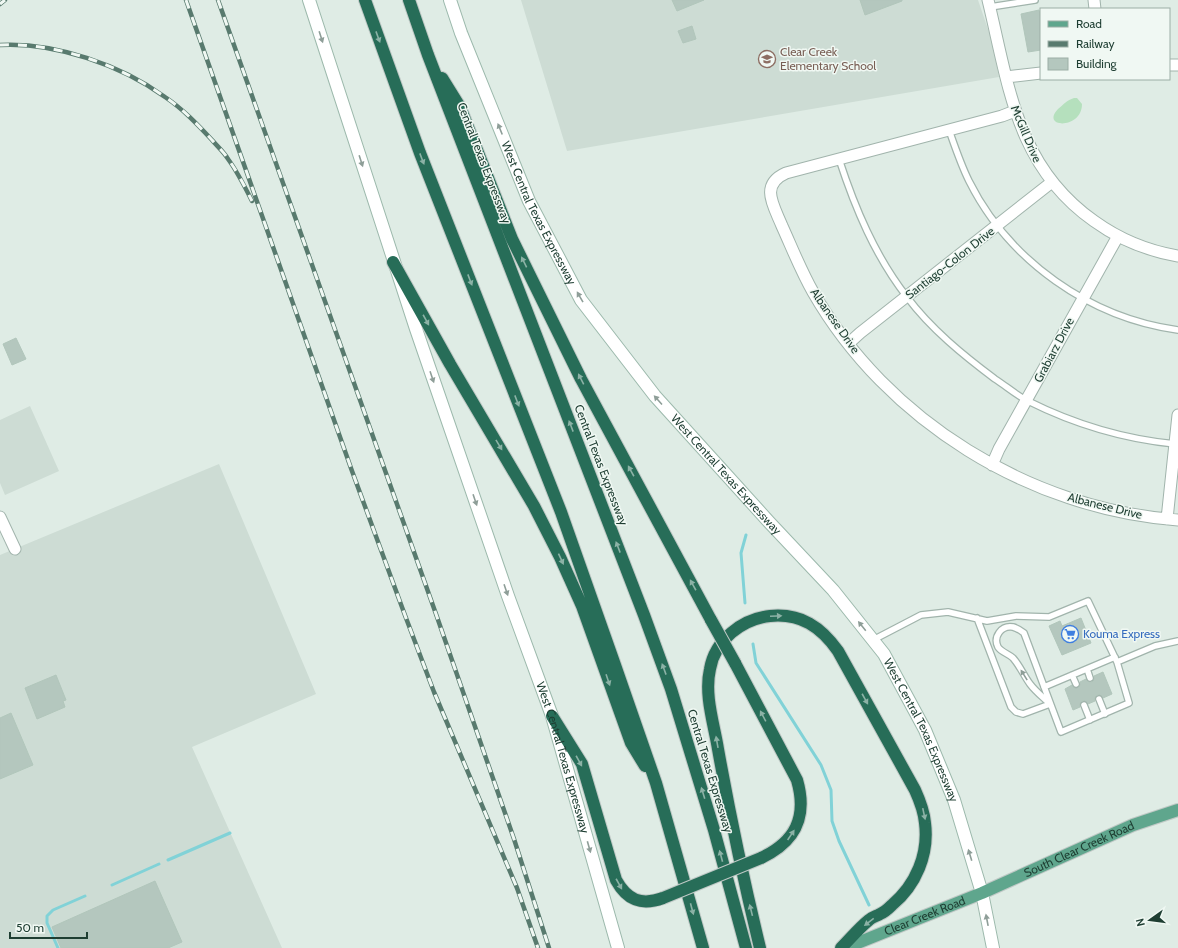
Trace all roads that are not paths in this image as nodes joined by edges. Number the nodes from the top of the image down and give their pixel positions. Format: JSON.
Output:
{"nodes":[{"id":1,"x":309,"y":0,"type":"edge"},
{"id":2,"x":365,"y":0,"type":"edge"},
{"id":3,"x":409,"y":0,"type":"edge"},
{"id":4,"x":450,"y":0,"type":"edge"},
{"id":5,"x":1035,"y":0,"type":"edge"},
{"id":6,"x":989,"y":3,"type":"edge"},
{"id":7,"x":428,"y":55,"type":"junction"},
{"id":8,"x":1040,"y":73,"type":"edge"},
{"id":9,"x":1006,"y":77,"type":"junction"},
{"id":10,"x":1015,"y":111,"type":"junction"},
{"id":11,"x":949,"y":130,"type":"junction"},
{"id":12,"x":839,"y":159,"type":"junction"},
{"id":13,"x":1052,"y":182,"type":"junction"},
{"id":14,"x":998,"y":225,"type":"junction"},
{"id":15,"x":1118,"y":236,"type":"junction"},
{"id":16,"x":1178,"y":256,"type":"edge"},
{"id":17,"x":393,"y":262,"type":"junction"},
{"id":18,"x":907,"y":297,"type":"junction"},
{"id":19,"x":1082,"y":298,"type":"junction"},
{"id":20,"x":1178,"y":330,"type":"edge"},
{"id":21,"x":849,"y":343,"type":"junction"},
{"id":22,"x":1027,"y":400,"type":"junction"},
{"id":23,"x":1178,"y":415,"type":"edge"},
{"id":24,"x":1175,"y":444,"type":"junction"},
{"id":25,"x":992,"y":465,"type":"junction"},
{"id":26,"x":0,"y":517,"type":"edge"},
{"id":27,"x":1173,"y":520,"type":"edge"},
{"id":28,"x":15,"y":549,"type":"dead end"},
{"id":29,"x":977,"y":618,"type":"junction"},
{"id":30,"x":873,"y":640,"type":"junction"},
{"id":31,"x":1178,"y":641,"type":"edge"},
{"id":32,"x":1116,"y":660,"type":"junction"},
{"id":33,"x":1087,"y":669,"type":"junction"},
{"id":34,"x":1072,"y":675,"type":"junction"},
{"id":35,"x":1090,"y":678,"type":"dead end"},
{"id":36,"x":1076,"y":684,"type":"dead end"},
{"id":37,"x":1044,"y":688,"type":"junction"},
{"id":38,"x":1099,"y":699,"type":"dead end"},
{"id":39,"x":1050,"y":704,"type":"junction"},
{"id":40,"x":1084,"y":705,"type":"dead end"},
{"id":41,"x":1105,"y":714,"type":"junction"},
{"id":42,"x":552,"y":716,"type":"junction"},
{"id":43,"x":1090,"y":720,"type":"junction"},
{"id":44,"x":656,"y":783,"type":"junction"},
{"id":45,"x":1178,"y":810,"type":"edge"},
{"id":46,"x":982,"y":893,"type":"junction"},
{"id":47,"x":618,"y":948,"type":"edge"},
{"id":48,"x":703,"y":948,"type":"edge"},
{"id":49,"x":746,"y":948,"type":"edge"},
{"id":50,"x":760,"y":948,"type":"edge"},
{"id":51,"x":841,"y":948,"type":"edge"},
{"id":52,"x":845,"y":948,"type":"edge"},
{"id":53,"x":993,"y":948,"type":"edge"}],
"edges":[{"from":1,"to":17,"type":"main road","name":"West Central Texas Expressway","one_way":true},
{"from":2,"to":44,"type":"highway","one_way":true},
{"from":3,"to":7,"type":"highway","name":"Central Texas Expressway"},
{"from":30,"to":4,"type":"main road","name":"West Central Texas Expressway","one_way":true},
{"from":5,"to":6,"type":"lane"},
{"from":6,"to":9,"type":"street","name":"McGill Drive"},
{"from":42,"to":7,"type":"highway","one_way":true,"bridge":true},
{"from":49,"to":7,"type":"highway","name":"Central Texas Expressway","one_way":true},
{"from":8,"to":9,"type":"street"},
{"from":9,"to":10,"type":"street","name":"McGill Drive"},
{"from":10,"to":11,"type":"street","name":"Albanese Drive"},
{"from":10,"to":13,"type":"street","name":"McGill Drive"},
{"from":11,"to":12,"type":"street","name":"Albanese Drive"},
{"from":11,"to":14,"type":"lane"},
{"from":12,"to":18,"type":"lane"},
{"from":12,"to":21,"type":"street","name":"Albanese Drive"},
{"from":13,"to":14,"type":"street","name":"Santiago-Colon Drive"},
{"from":13,"to":15,"type":"street","name":"McGill Drive"},
{"from":14,"to":18,"type":"street","name":"Santiago-Colon Drive"},
{"from":14,"to":19,"type":"lane"},
{"from":15,"to":16,"type":"street","name":"McGill Drive"},
{"from":15,"to":19,"type":"street","name":"Grabiarz Drive"},
{"from":17,"to":42,"type":"main road","name":"West Central Texas Expressway","one_way":true},
{"from":17,"to":44,"type":"highway","one_way":true},
{"from":18,"to":21,"type":"street","name":"Santiago-Colon Drive"},
{"from":18,"to":22,"type":"lane"},
{"from":19,"to":20,"type":"lane"},
{"from":19,"to":22,"type":"street","name":"Grabiarz Drive"},
{"from":21,"to":25,"type":"street","name":"Albanese Drive"},
{"from":22,"to":24,"type":"lane"},
{"from":22,"to":25,"type":"street","name":"Grabiarz Drive"},
{"from":23,"to":24,"type":"street"},
{"from":24,"to":27,"type":"street"},
{"from":25,"to":27,"type":"street","name":"Albanese Drive"},
{"from":26,"to":28,"type":"street"},
{"from":29,"to":30,"type":"lane"},
{"from":29,"to":32,"type":"lane"},
{"from":29,"to":39,"type":"lane"},
{"from":46,"to":30,"type":"main road","name":"West Central Texas Expressway","one_way":true},
{"from":31,"to":32,"type":"lane"},
{"from":32,"to":33,"type":"lane"},
{"from":32,"to":41,"type":"lane"},
{"from":33,"to":34,"type":"lane"},
{"from":33,"to":35,"type":"lane"},
{"from":34,"to":36,"type":"lane"},
{"from":34,"to":37,"type":"lane"},
{"from":37,"to":39,"type":"lane"},
{"from":39,"to":37,"type":"lane","one_way":true},
{"from":38,"to":41,"type":"lane"},
{"from":39,"to":43,"type":"lane"},
{"from":40,"to":43,"type":"lane"},
{"from":41,"to":43,"type":"lane"},
{"from":42,"to":47,"type":"main road","name":"West Central Texas Expressway","one_way":true},
{"from":44,"to":48,"type":"highway","one_way":true},
{"from":45,"to":46,"type":"main road","name":"South Clear Creek Road"},
{"from":46,"to":52,"type":"main road","name":"Clear Creek Road"},
{"from":53,"to":46,"type":"main road","name":"West Central Texas Expressway","one_way":true},
{"from":50,"to":51,"type":"highway","one_way":true}]}
